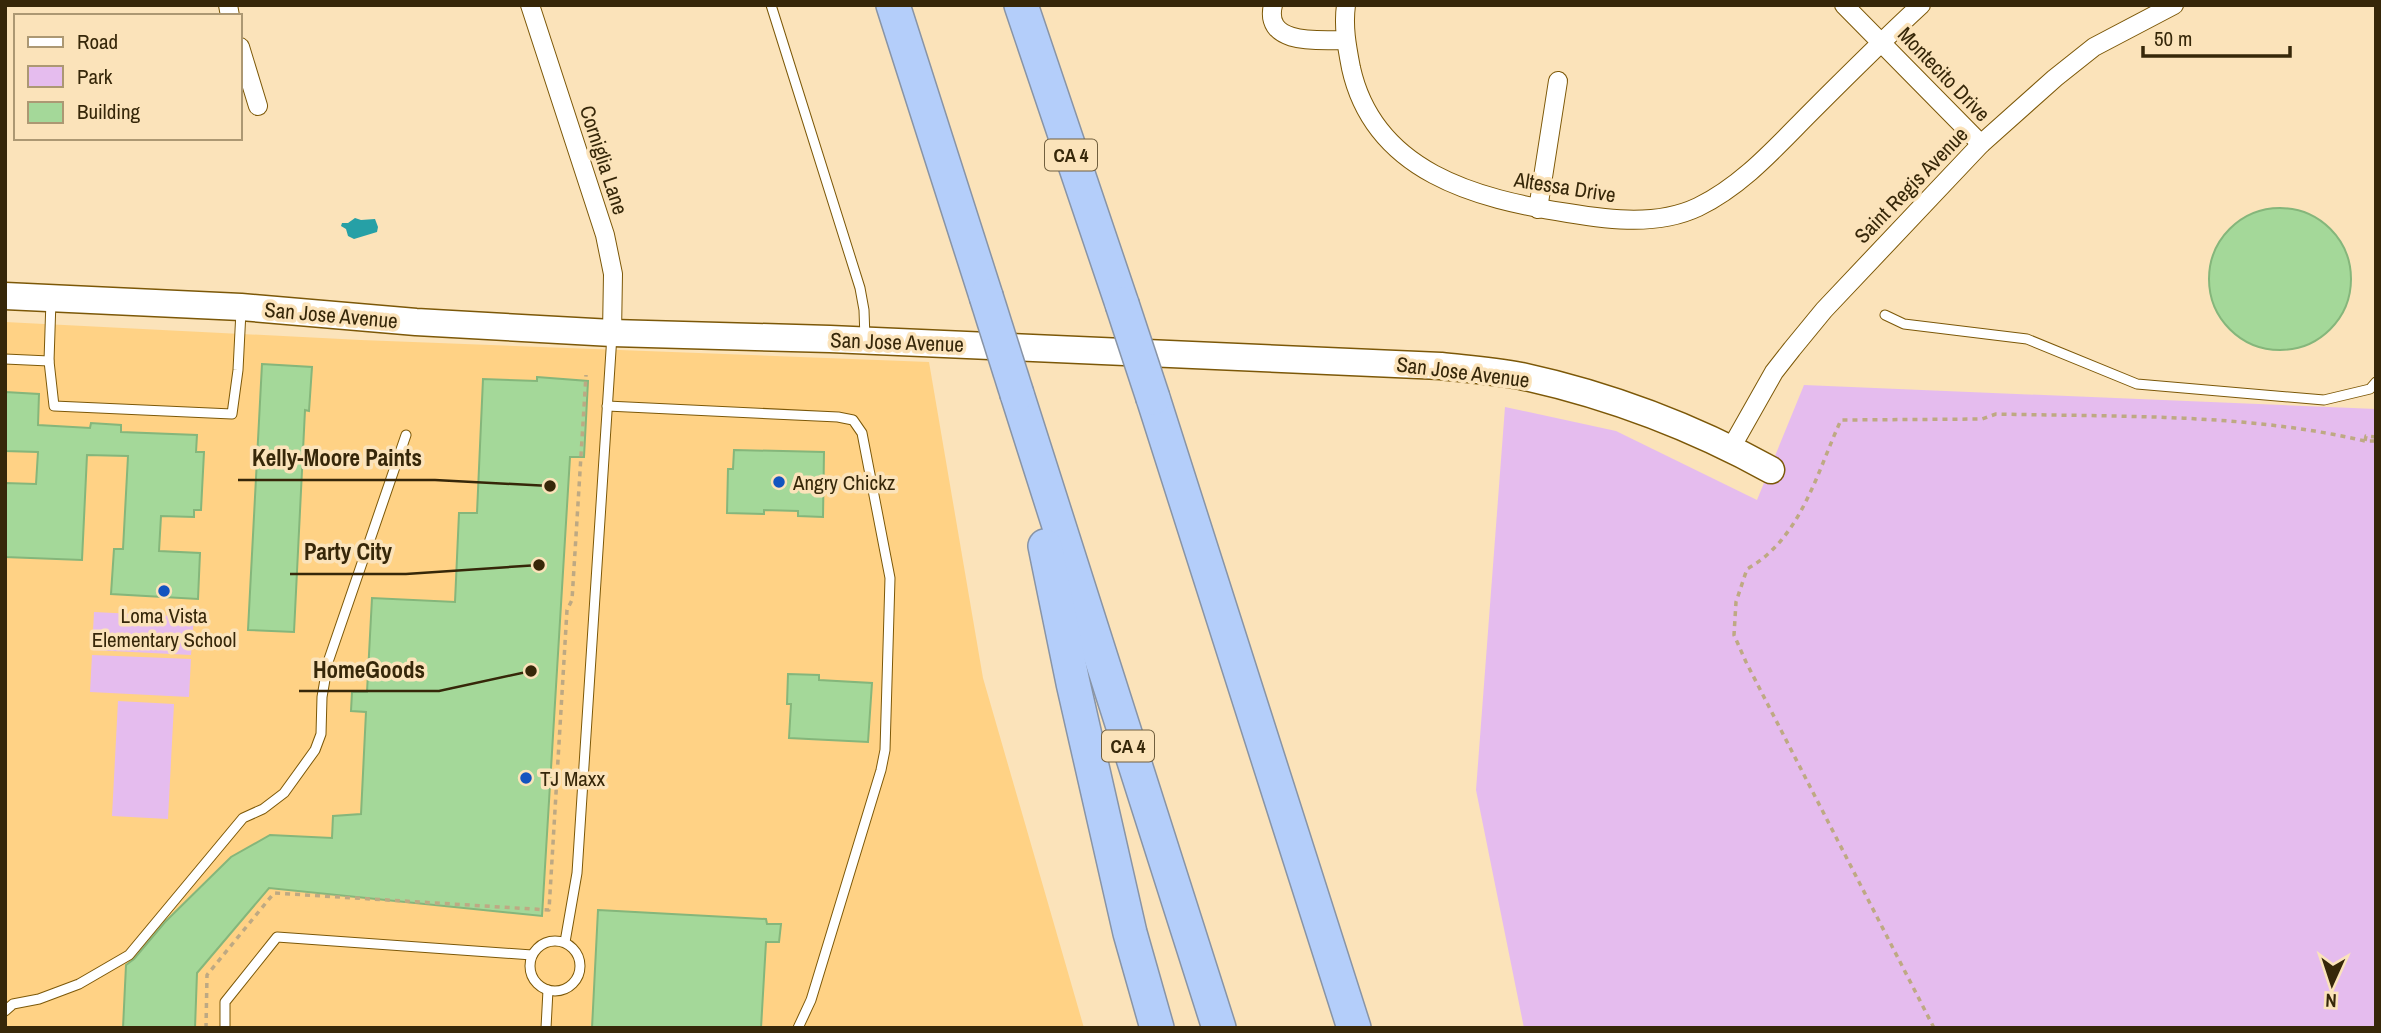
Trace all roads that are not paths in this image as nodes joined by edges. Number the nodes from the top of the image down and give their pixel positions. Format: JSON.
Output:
{"nodes":[{"id":1,"x":530,"y":5,"type":"edge"},
{"id":2,"x":771,"y":5,"type":"edge"},
{"id":3,"x":893,"y":5,"type":"edge"},
{"id":4,"x":1021,"y":5,"type":"edge"},
{"id":5,"x":1273,"y":5,"type":"edge"},
{"id":6,"x":1346,"y":5,"type":"edge"},
{"id":7,"x":1844,"y":5,"type":"edge"},
{"id":8,"x":1921,"y":5,"type":"edge"},
{"id":9,"x":2174,"y":5,"type":"edge"},
{"id":10,"x":1345,"y":40,"type":"junction"},
{"id":11,"x":1881,"y":41,"type":"junction"},
{"id":12,"x":242,"y":54,"type":"edge"},
{"id":13,"x":1558,"y":81,"type":"dead end"},
{"id":14,"x":258,"y":106,"type":"dead end"},
{"id":15,"x":1982,"y":144,"type":"junction"},
{"id":16,"x":1538,"y":209,"type":"junction"},
{"id":17,"x":5,"y":296,"type":"edge"},
{"id":18,"x":51,"y":298,"type":"junction"},
{"id":19,"x":241,"y":307,"type":"junction"},
{"id":20,"x":1885,"y":315,"type":"dead end"},
{"id":21,"x":612,"y":333,"type":"junction"},
{"id":22,"x":865,"y":341,"type":"junction"},
{"id":23,"x":5,"y":359,"type":"edge"},
{"id":24,"x":49,"y":361,"type":"junction"},
{"id":25,"x":2376,"y":382,"type":"edge"},
{"id":26,"x":607,"y":406,"type":"junction"},
{"id":27,"x":406,"y":435,"type":"dead end"},
{"id":28,"x":1731,"y":448,"type":"junction"},
{"id":29,"x":1038,"y":464,"type":"junction"},
{"id":30,"x":1771,"y":470,"type":"dead end"},
{"id":31,"x":565,"y":943,"type":"junction"},
{"id":32,"x":532,"y":954,"type":"junction"},
{"id":33,"x":548,"y":990,"type":"junction"},
{"id":34,"x":5,"y":1011,"type":"edge"},
{"id":35,"x":225,"y":1028,"type":"edge"},
{"id":36,"x":545,"y":1028,"type":"edge"},
{"id":37,"x":797,"y":1028,"type":"edge"},
{"id":38,"x":1157,"y":1028,"type":"edge"},
{"id":39,"x":1219,"y":1028,"type":"edge"},
{"id":40,"x":1354,"y":1028,"type":"edge"}],
"edges":[{"from":1,"to":21,"type":"street","name":"Corniglia Lane"},
{"from":2,"to":22,"type":"lane"},
{"from":3,"to":29,"type":"highway","number":"CA 4","bridge":true},
{"from":4,"to":40,"type":"highway","number":"CA 4","bridge":true},
{"from":5,"to":10,"type":"street"},
{"from":6,"to":10,"type":"street","name":"Altessa Drive"},
{"from":7,"to":11,"type":"street","name":"Montecito Drive"},
{"from":8,"to":11,"type":"street","name":"Altessa Drive"},
{"from":9,"to":15,"type":"street","name":"Saint Regis Avenue"},
{"from":10,"to":16,"type":"street","name":"Altessa Drive"},
{"from":11,"to":15,"type":"street","name":"Montecito Drive"},
{"from":11,"to":16,"type":"street","name":"Altessa Drive"},
{"from":12,"to":14,"type":"street"},
{"from":13,"to":16,"type":"street"},
{"from":15,"to":28,"type":"street","name":"Saint Regis Avenue"},
{"from":17,"to":18,"type":"street","name":"San Jose Avenue"},
{"from":18,"to":19,"type":"street","name":"San Jose Avenue"},
{"from":18,"to":24,"type":"lane"},
{"from":19,"to":21,"type":"street","name":"San Jose Avenue"},
{"from":19,"to":24,"type":"lane"},
{"from":20,"to":25,"type":"lane"},
{"from":21,"to":22,"type":"street","name":"San Jose Avenue"},
{"from":21,"to":26,"type":"lane"},
{"from":22,"to":28,"type":"street","name":"San Jose Avenue"},
{"from":23,"to":24,"type":"lane"},
{"from":26,"to":31,"type":"lane"},
{"from":26,"to":37,"type":"lane"},
{"from":27,"to":34,"type":"lane"},
{"from":28,"to":30,"type":"street","name":"San Jose Avenue"},
{"from":29,"to":38,"type":"highway"},
{"from":29,"to":39,"type":"highway","number":"CA 4"},
{"from":31,"to":32,"type":"lane"},
{"from":31,"to":33,"type":"lane"},
{"from":32,"to":33,"type":"lane"},
{"from":32,"to":35,"type":"lane"},
{"from":33,"to":36,"type":"lane"}]}
